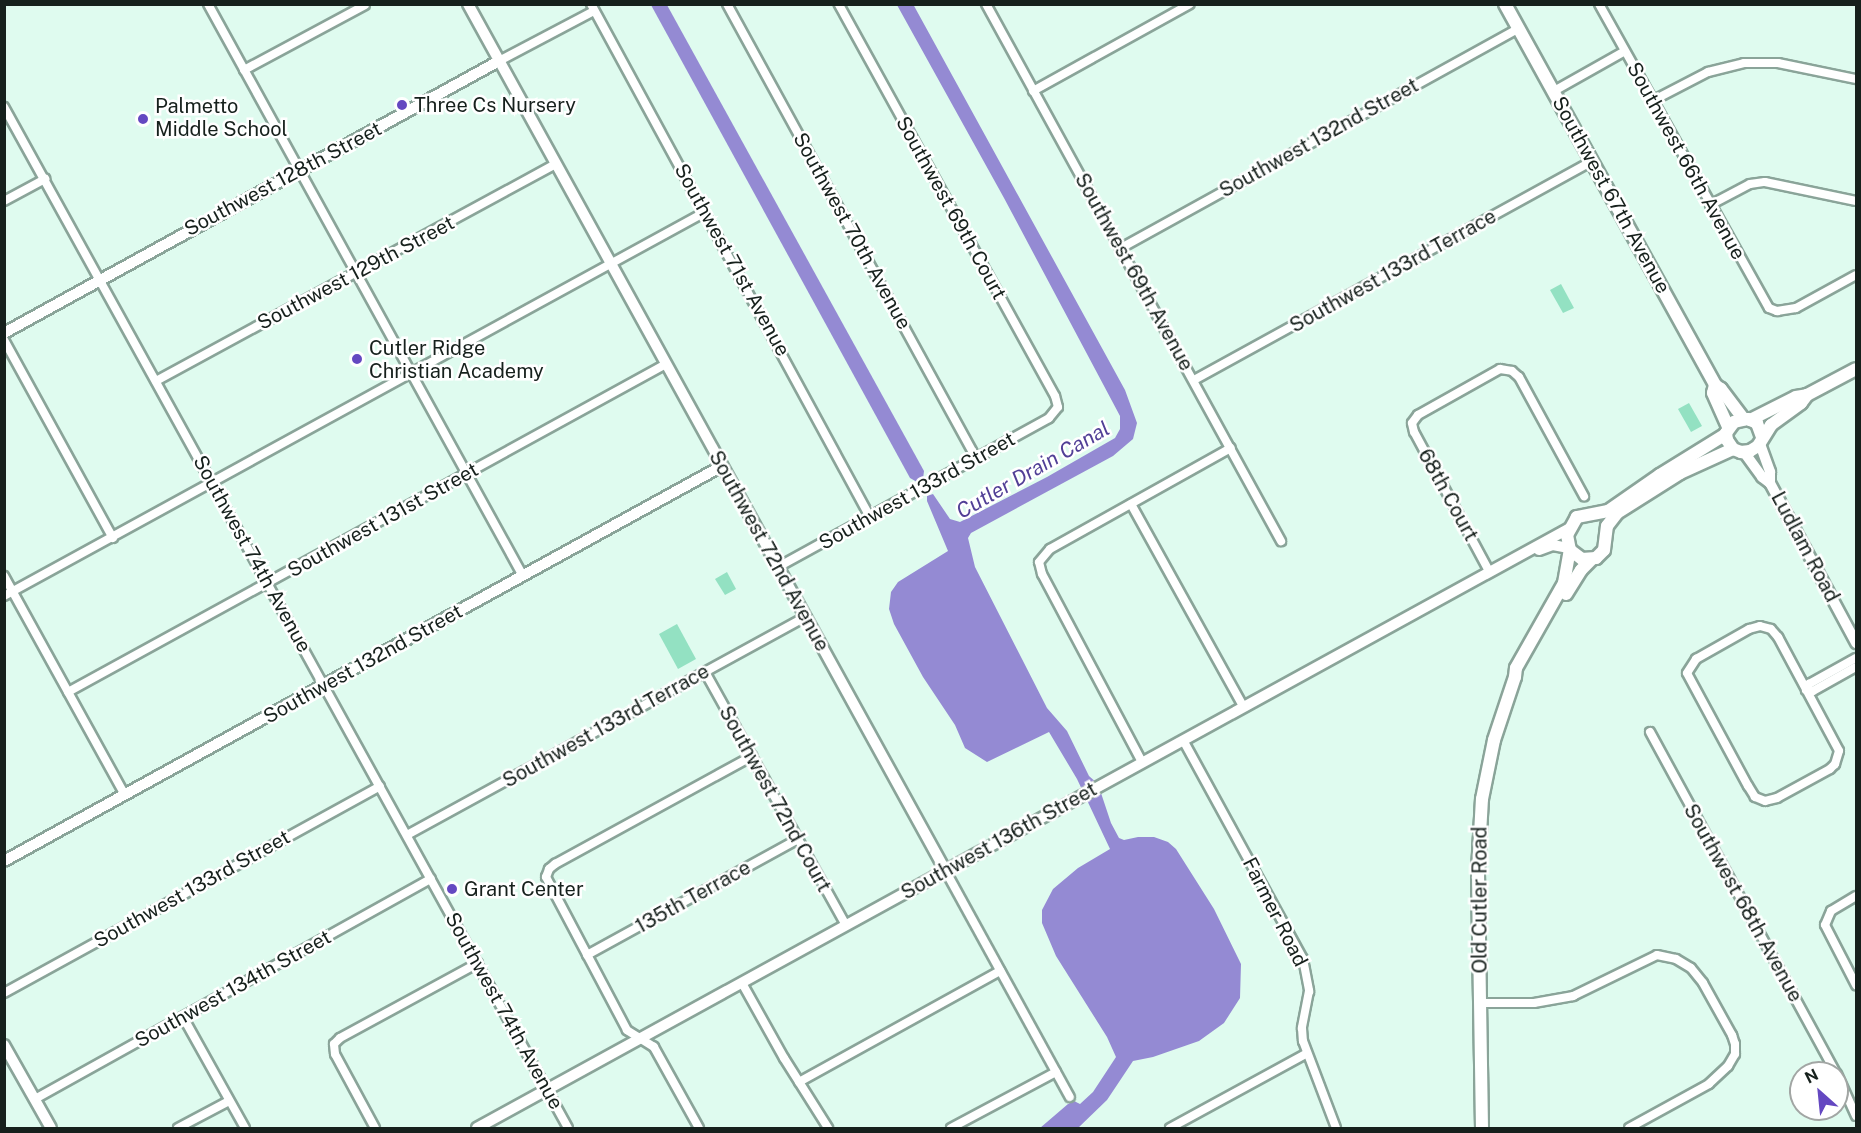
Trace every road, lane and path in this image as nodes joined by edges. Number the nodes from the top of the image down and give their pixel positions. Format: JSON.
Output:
{"nodes":[{"id":1,"x":208,"y":4,"type":"edge"},
{"id":2,"x":468,"y":4,"type":"edge"},
{"id":3,"x":727,"y":4,"type":"edge"},
{"id":4,"x":839,"y":4,"type":"edge"},
{"id":5,"x":986,"y":4,"type":"edge"},
{"id":6,"x":1190,"y":4,"type":"edge"},
{"id":7,"x":1505,"y":4,"type":"edge"},
{"id":8,"x":1599,"y":4,"type":"edge"},
{"id":9,"x":365,"y":5,"type":"edge"},
{"id":10,"x":592,"y":8,"type":"edge"},
{"id":11,"x":1518,"y":29,"type":"junction"},
{"id":12,"x":1625,"y":51,"type":"junction"},
{"id":13,"x":499,"y":61,"type":"junction"},
{"id":14,"x":244,"y":70,"type":"junction"},
{"id":15,"x":1857,"y":79,"type":"edge"},
{"id":16,"x":1034,"y":91,"type":"junction"},
{"id":17,"x":1554,"y":91,"type":"junction"},
{"id":18,"x":1652,"y":101,"type":"junction"},
{"id":19,"x":4,"y":107,"type":"edge"},
{"id":20,"x":1592,"y":161,"type":"junction"},
{"id":21,"x":555,"y":164,"type":"junction"},
{"id":22,"x":300,"y":170,"type":"junction"},
{"id":23,"x":45,"y":179,"type":"junction"},
{"id":24,"x":4,"y":201,"type":"edge"},
{"id":25,"x":1857,"y":201,"type":"edge"},
{"id":26,"x":1710,"y":205,"type":"junction"},
{"id":27,"x":705,"y":212,"type":"junction"},
{"id":28,"x":1120,"y":248,"type":"junction"},
{"id":29,"x":611,"y":264,"type":"junction"},
{"id":30,"x":357,"y":273,"type":"junction"},
{"id":31,"x":1857,"y":275,"type":"edge"},
{"id":32,"x":100,"y":279,"type":"junction"},
{"id":33,"x":4,"y":333,"type":"edge"},
{"id":34,"x":4,"y":340,"type":"edge"},
{"id":35,"x":666,"y":364,"type":"junction"},
{"id":36,"x":1857,"y":369,"type":"edge"},
{"id":37,"x":412,"y":374,"type":"junction"},
{"id":38,"x":1194,"y":380,"type":"junction"},
{"id":39,"x":156,"y":381,"type":"junction"},
{"id":40,"x":1715,"y":385,"type":"junction"},
{"id":41,"x":1807,"y":395,"type":"junction"},
{"id":42,"x":1056,"y":413,"type":"joint"},
{"id":43,"x":1747,"y":419,"type":"junction"},
{"id":44,"x":1727,"y":431,"type":"junction"},
{"id":45,"x":1761,"y":440,"type":"junction"},
{"id":46,"x":1231,"y":448,"type":"junction"},
{"id":47,"x":1739,"y":451,"type":"junction"},
{"id":48,"x":976,"y":458,"type":"junction"},
{"id":49,"x":722,"y":466,"type":"junction"},
{"id":50,"x":467,"y":474,"type":"junction"},
{"id":51,"x":213,"y":483,"type":"junction"},
{"id":52,"x":1770,"y":483,"type":"junction"},
{"id":53,"x":1584,"y":496,"type":"dead end"},
{"id":54,"x":1131,"y":504,"type":"junction"},
{"id":55,"x":1593,"y":516,"type":"junction"},
{"id":56,"x":870,"y":517,"type":"junction"},
{"id":57,"x":1568,"y":529,"type":"junction"},
{"id":58,"x":1605,"y":535,"type":"junction"},
{"id":59,"x":113,"y":537,"type":"junction"},
{"id":60,"x":1281,"y":541,"type":"dead end"},
{"id":61,"x":1570,"y":549,"type":"junction"},
{"id":62,"x":1521,"y":555,"type":"junction"},
{"id":63,"x":1591,"y":560,"type":"junction"},
{"id":64,"x":778,"y":567,"type":"junction"},
{"id":65,"x":1489,"y":571,"type":"junction"},
{"id":66,"x":4,"y":576,"type":"edge"},
{"id":67,"x":523,"y":576,"type":"junction"},
{"id":68,"x":268,"y":584,"type":"junction"},
{"id":69,"x":13,"y":592,"type":"junction"},
{"id":70,"x":4,"y":596,"type":"edge"},
{"id":71,"x":805,"y":616,"type":"junction"},
{"id":72,"x":1857,"y":643,"type":"edge"},
{"id":73,"x":1857,"y":658,"type":"edge"},
{"id":74,"x":1857,"y":667,"type":"edge"},
{"id":75,"x":705,"y":672,"type":"junction"},
{"id":76,"x":1515,"y":677,"type":"junction"},
{"id":77,"x":324,"y":685,"type":"junction"},
{"id":78,"x":1806,"y":690,"type":"junction"},
{"id":79,"x":68,"y":692,"type":"junction"},
{"id":80,"x":1243,"y":706,"type":"junction"},
{"id":81,"x":1650,"y":732,"type":"dead end"},
{"id":82,"x":1183,"y":740,"type":"junction"},
{"id":83,"x":752,"y":756,"type":"junction"},
{"id":84,"x":1142,"y":762,"type":"junction"},
{"id":85,"x":380,"y":786,"type":"junction"},
{"id":86,"x":125,"y":795,"type":"junction"},
{"id":87,"x":407,"y":835,"type":"junction"},
{"id":88,"x":798,"y":839,"type":"junction"},
{"id":89,"x":4,"y":861,"type":"edge"},
{"id":90,"x":945,"y":870,"type":"junction"},
{"id":91,"x":430,"y":879,"type":"junction"},
{"id":92,"x":1857,"y":896,"type":"edge"},
{"id":93,"x":846,"y":925,"type":"junction"},
{"id":94,"x":587,"y":955,"type":"junction"},
{"id":95,"x":478,"y":963,"type":"junction"},
{"id":96,"x":1000,"y":971,"type":"junction"},
{"id":97,"x":742,"y":983,"type":"junction"},
{"id":98,"x":1857,"y":985,"type":"edge"},
{"id":99,"x":4,"y":993,"type":"edge"},
{"id":100,"x":1480,"y":1003,"type":"junction"},
{"id":101,"x":183,"y":1017,"type":"junction"},
{"id":102,"x":640,"y":1039,"type":"junction"},
{"id":103,"x":4,"y":1045,"type":"edge"},
{"id":104,"x":1306,"y":1054,"type":"junction"},
{"id":105,"x":1830,"y":1061,"type":"edge"},
{"id":106,"x":1056,"y":1072,"type":"junction"},
{"id":107,"x":799,"y":1082,"type":"junction"},
{"id":108,"x":548,"y":1090,"type":"junction"},
{"id":109,"x":1071,"y":1097,"type":"dead end"},
{"id":110,"x":35,"y":1099,"type":"junction"},
{"id":111,"x":1849,"y":1099,"type":"edge"},
{"id":112,"x":230,"y":1101,"type":"junction"},
{"id":113,"x":1857,"y":1116,"type":"edge"},
{"id":114,"x":51,"y":1128,"type":"edge"},
{"id":115,"x":178,"y":1128,"type":"edge"},
{"id":116,"x":245,"y":1128,"type":"edge"},
{"id":117,"x":375,"y":1128,"type":"edge"},
{"id":118,"x":477,"y":1128,"type":"edge"},
{"id":119,"x":568,"y":1128,"type":"edge"},
{"id":120,"x":699,"y":1128,"type":"edge"},
{"id":121,"x":828,"y":1128,"type":"edge"},
{"id":122,"x":951,"y":1128,"type":"edge"},
{"id":123,"x":1170,"y":1128,"type":"edge"},
{"id":124,"x":1336,"y":1128,"type":"edge"},
{"id":125,"x":1482,"y":1128,"type":"edge"},
{"id":126,"x":1629,"y":1128,"type":"edge"}],
"edges":[{"from":1,"to":14,"type":"street"},
{"from":2,"to":13,"type":"street","name":"Southwest 72nd Avenue"},
{"from":3,"to":48,"type":"street","name":"Southwest 70th Avenue"},
{"from":4,"to":42,"type":"street","name":"Southwest 69th Court"},
{"from":5,"to":16,"type":"street","name":"Southwest 69th Avenue"},
{"from":6,"to":16,"type":"street"},
{"from":7,"to":11,"type":"main road","name":"Southwest 67th Avenue"},
{"from":8,"to":12,"type":"street","name":"Southwest 66th Avenue"},
{"from":9,"to":14,"type":"street"},
{"from":10,"to":13,"type":"street","name":"Southwest 128th Street"},
{"from":10,"to":27,"type":"street","name":"Southwest 71st Avenue"},
{"from":11,"to":17,"type":"main road","name":"Southwest 67th Avenue"},
{"from":11,"to":28,"type":"street","name":"Southwest 132nd Street"},
{"from":12,"to":17,"type":"street"},
{"from":12,"to":18,"type":"street","name":"Southwest 66th Avenue"},
{"from":13,"to":21,"type":"street","name":"Southwest 72nd Avenue"},
{"from":13,"to":22,"type":"street","name":"Southwest 128th Street"},
{"from":14,"to":22,"type":"street"},
{"from":15,"to":18,"type":"street"},
{"from":16,"to":28,"type":"street","name":"Southwest 69th Avenue"},
{"from":17,"to":20,"type":"main road","name":"Southwest 67th Avenue"},
{"from":18,"to":26,"type":"street","name":"Southwest 66th Avenue"},
{"from":19,"to":23,"type":"street","name":"Southwest 74th Avenue"},
{"from":20,"to":38,"type":"street","name":"Southwest 133rd Terrace"},
{"from":20,"to":40,"type":"main road","name":"Southwest 67th Avenue"},
{"from":21,"to":29,"type":"street","name":"Southwest 72nd Avenue"},
{"from":21,"to":30,"type":"street","name":"Southwest 129th Street"},
{"from":22,"to":30,"type":"street"},
{"from":22,"to":32,"type":"street","name":"Southwest 128th Street"},
{"from":23,"to":24,"type":"street"},
{"from":23,"to":32,"type":"street","name":"Southwest 74th Avenue"},
{"from":25,"to":26,"type":"street"},
{"from":26,"to":31,"type":"street","name":"Southwest 66th Avenue"},
{"from":27,"to":29,"type":"street"},
{"from":27,"to":56,"type":"street","name":"Southwest 71st Avenue"},
{"from":28,"to":38,"type":"street","name":"Southwest 69th Avenue"},
{"from":29,"to":35,"type":"street","name":"Southwest 72nd Avenue"},
{"from":29,"to":37,"type":"street"},
{"from":30,"to":37,"type":"street"},
{"from":30,"to":39,"type":"street","name":"Southwest 129th Street"},
{"from":32,"to":33,"type":"street","name":"Southwest 128th Street"},
{"from":32,"to":39,"type":"street","name":"Southwest 74th Avenue"},
{"from":34,"to":59,"type":"street"},
{"from":35,"to":49,"type":"street","name":"Southwest 72nd Avenue"},
{"from":35,"to":50,"type":"street","name":"Southwest 131st Street"},
{"from":36,"to":41,"type":"main road"},
{"from":37,"to":50,"type":"street"},
{"from":37,"to":51,"type":"street"},
{"from":38,"to":46,"type":"street","name":"Southwest 69th Avenue"},
{"from":39,"to":51,"type":"street","name":"Southwest 74th Avenue"},
{"from":40,"to":43,"type":"main road","name":"Southwest 67th Avenue"},
{"from":40,"to":44,"type":"main road","name":"Southwest 67th Avenue"},
{"from":41,"to":43,"type":"main road"},
{"from":41,"to":45,"type":"main road"},
{"from":42,"to":48,"type":"street","name":"Southwest 133rd Street"},
{"from":43,"to":44,"type":"main road"},
{"from":43,"to":45,"type":"main road"},
{"from":44,"to":47,"type":"main road"},
{"from":44,"to":55,"type":"main road"},
{"from":45,"to":47,"type":"main road"},
{"from":45,"to":52,"type":"street","name":"Ludlam Road"},
{"from":46,"to":54,"type":"street"},
{"from":46,"to":60,"type":"street","name":"Southwest 69th Avenue"},
{"from":47,"to":52,"type":"street","name":"Ludlam Road"},
{"from":47,"to":58,"type":"main road"},
{"from":48,"to":56,"type":"street","name":"Southwest 133rd Street"},
{"from":49,"to":64,"type":"street","name":"Southwest 72nd Avenue"},
{"from":49,"to":67,"type":"street","name":"Southwest 132nd Street"},
{"from":50,"to":67,"type":"street"},
{"from":50,"to":68,"type":"street","name":"Southwest 131st Street"},
{"from":51,"to":59,"type":"street"},
{"from":51,"to":68,"type":"street","name":"Southwest 74th Avenue"},
{"from":52,"to":72,"type":"street","name":"Ludlam Road"},
{"from":53,"to":65,"type":"street","name":"68th Court"},
{"from":54,"to":80,"type":"street"},
{"from":54,"to":84,"type":"street"},
{"from":55,"to":57,"type":"main road"},
{"from":55,"to":58,"type":"main road"},
{"from":56,"to":64,"type":"street","name":"Southwest 133rd Street"},
{"from":57,"to":61,"type":"main road"},
{"from":57,"to":62,"type":"street","name":"Southwest 136th Street"},
{"from":58,"to":63,"type":"main road"},
{"from":59,"to":69,"type":"street"},
{"from":61,"to":62,"type":"street","name":"Southwest 136th Street"},
{"from":61,"to":63,"type":"main road"},
{"from":61,"to":76,"type":"main road","name":"Old Cutler Road"},
{"from":62,"to":65,"type":"street","name":"Southwest 136th Street"},
{"from":63,"to":76,"type":"main road"},
{"from":64,"to":71,"type":"street","name":"Southwest 72nd Avenue"},
{"from":65,"to":80,"type":"street","name":"Southwest 136th Street"},
{"from":66,"to":69,"type":"street"},
{"from":67,"to":77,"type":"street","name":"Southwest 132nd Street"},
{"from":68,"to":77,"type":"street","name":"Southwest 74th Avenue"},
{"from":68,"to":79,"type":"street","name":"Southwest 131st Street"},
{"from":69,"to":70,"type":"street"},
{"from":69,"to":79,"type":"street"},
{"from":71,"to":75,"type":"street","name":"Southwest 133rd Terrace"},
{"from":71,"to":90,"type":"street","name":"Southwest 72nd Avenue"},
{"from":73,"to":78,"type":"street"},
{"from":74,"to":78,"type":"street"},
{"from":75,"to":83,"type":"street","name":"Southwest 72nd Court"},
{"from":75,"to":87,"type":"street","name":"Southwest 133rd Terrace"},
{"from":76,"to":100,"type":"main road","name":"Old Cutler Road"},
{"from":77,"to":85,"type":"street","name":"Southwest 74th Avenue"},
{"from":77,"to":86,"type":"street","name":"Southwest 132nd Street"},
{"from":78,"to":78,"type":"street"},
{"from":79,"to":86,"type":"street"},
{"from":80,"to":82,"type":"street","name":"Southwest 136th Street"},
{"from":81,"to":105,"type":"street","name":"Southwest 68th Avenue"},
{"from":82,"to":84,"type":"street","name":"Southwest 136th Street"},
{"from":82,"to":104,"type":"street","name":"Farmer Road"},
{"from":83,"to":88,"type":"street","name":"Southwest 72nd Court"},
{"from":83,"to":94,"type":"street"},
{"from":84,"to":90,"type":"street","name":"Southwest 136th Street"},
{"from":85,"to":87,"type":"street","name":"Southwest 74th Avenue"},
{"from":85,"to":99,"type":"street","name":"Southwest 133rd Street"},
{"from":86,"to":89,"type":"street","name":"Southwest 132nd Street"},
{"from":87,"to":91,"type":"street","name":"Southwest 74th Avenue"},
{"from":88,"to":93,"type":"street","name":"Southwest 72nd Court"},
{"from":88,"to":94,"type":"street","name":"135th Terrace"},
{"from":90,"to":93,"type":"street","name":"Southwest 136th Street"},
{"from":90,"to":96,"type":"street","name":"Southwest 72nd Avenue"},
{"from":91,"to":95,"type":"street","name":"Southwest 74th Avenue"},
{"from":91,"to":101,"type":"street","name":"Southwest 134th Street"},
{"from":92,"to":98,"type":"street"},
{"from":93,"to":97,"type":"street","name":"Southwest 136th Street"},
{"from":94,"to":102,"type":"street"},
{"from":95,"to":108,"type":"street","name":"Southwest 74th Avenue"},
{"from":95,"to":117,"type":"street"},
{"from":96,"to":106,"type":"street","name":"Southwest 72nd Avenue"},
{"from":96,"to":107,"type":"street"},
{"from":97,"to":102,"type":"street","name":"Southwest 136th Street"},
{"from":97,"to":107,"type":"street"},
{"from":100,"to":125,"type":"main road","name":"Old Cutler Road"},
{"from":100,"to":126,"type":"street"},
{"from":101,"to":110,"type":"street","name":"Southwest 134th Street"},
{"from":101,"to":112,"type":"street"},
{"from":102,"to":108,"type":"street","name":"Southwest 136th Street"},
{"from":102,"to":120,"type":"street"},
{"from":103,"to":110,"type":"street"},
{"from":104,"to":123,"type":"street"},
{"from":104,"to":124,"type":"street","name":"Farmer Road"},
{"from":106,"to":109,"type":"street","name":"Southwest 72nd Avenue"},
{"from":106,"to":122,"type":"street"},
{"from":107,"to":121,"type":"street"},
{"from":108,"to":118,"type":"street","name":"Southwest 136th Street"},
{"from":108,"to":119,"type":"street","name":"Southwest 74th Avenue"},
{"from":110,"to":114,"type":"street"},
{"from":111,"to":113,"type":"street","name":"Southwest 68th Avenue"},
{"from":112,"to":115,"type":"street"},
{"from":112,"to":116,"type":"street"}]}
